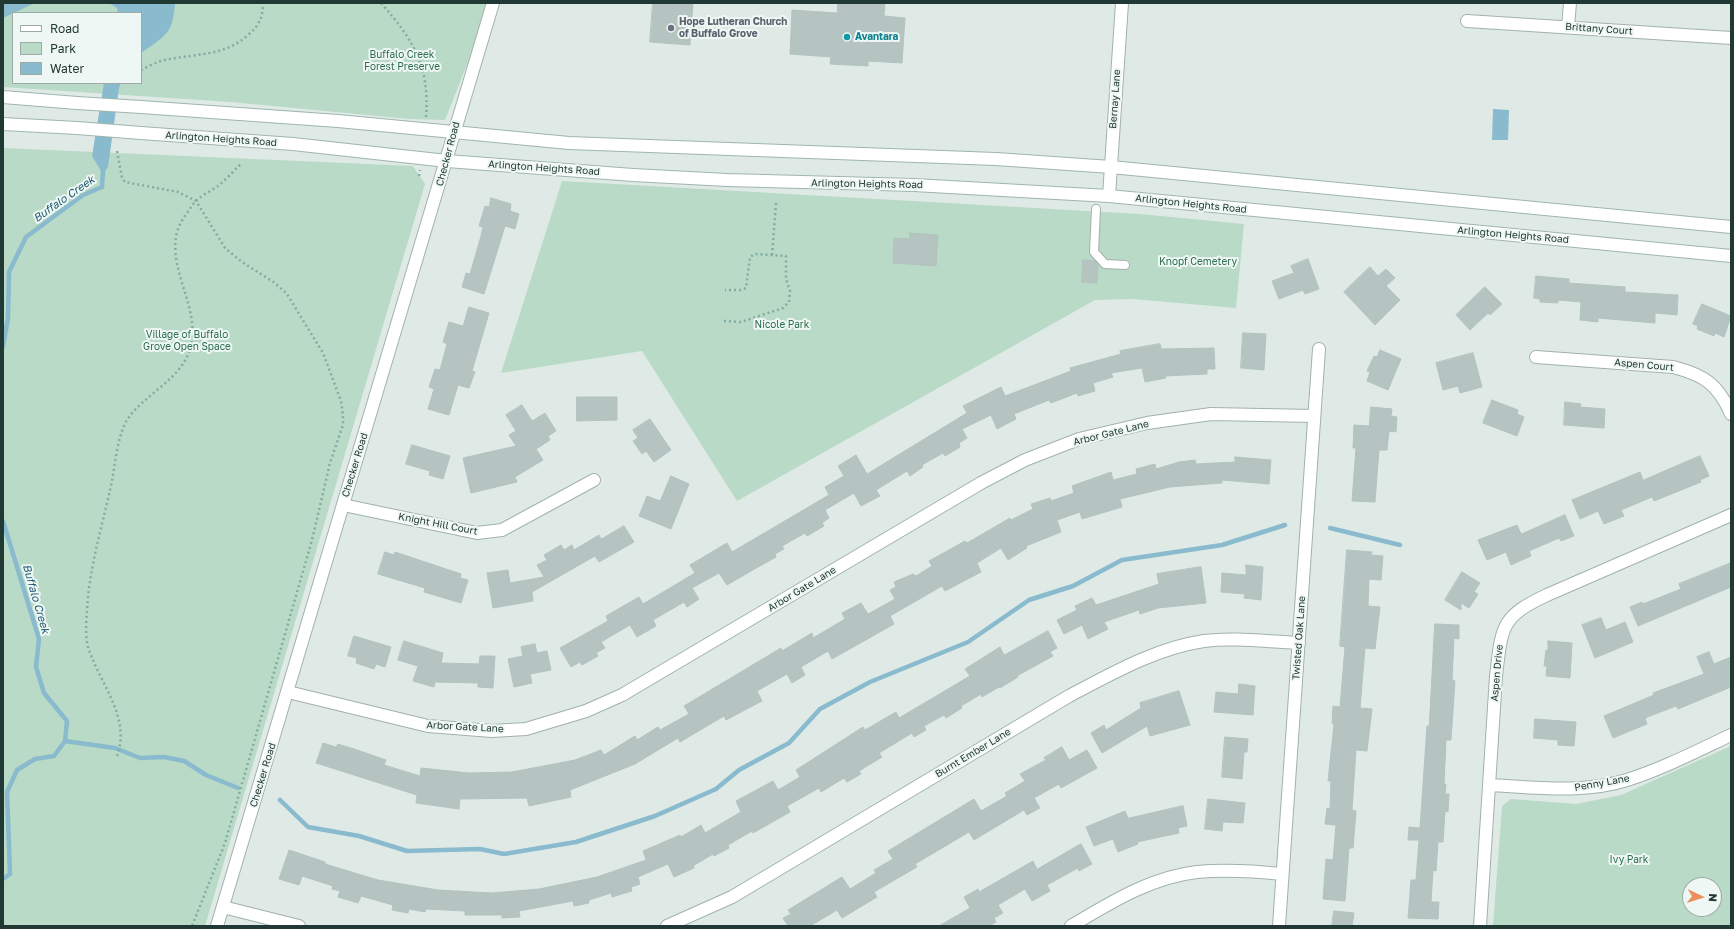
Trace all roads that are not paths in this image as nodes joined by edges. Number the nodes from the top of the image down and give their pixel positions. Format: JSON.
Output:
{"nodes":[{"id":1,"x":492,"y":3,"type":"edge"},
{"id":2,"x":1122,"y":3,"type":"edge"},
{"id":3,"x":1570,"y":3,"type":"edge"},
{"id":4,"x":1467,"y":21,"type":"dead end"},
{"id":5,"x":1568,"y":27,"type":"junction"},
{"id":6,"x":1731,"y":38,"type":"edge"},
{"id":7,"x":3,"y":97,"type":"edge"},
{"id":8,"x":3,"y":124,"type":"edge"},
{"id":9,"x":453,"y":133,"type":"junction"},
{"id":10,"x":447,"y":161,"type":"junction"},
{"id":11,"x":1110,"y":167,"type":"junction"},
{"id":12,"x":1109,"y":196,"type":"junction"},
{"id":13,"x":1096,"y":209,"type":"dead end"},
{"id":14,"x":1731,"y":227,"type":"edge"},
{"id":15,"x":1731,"y":256,"type":"edge"},
{"id":16,"x":1125,"y":265,"type":"dead end"},
{"id":17,"x":1319,"y":349,"type":"dead end"},
{"id":18,"x":1536,"y":356,"type":"dead end"},
{"id":19,"x":1731,"y":414,"type":"edge"},
{"id":20,"x":1314,"y":416,"type":"junction"},
{"id":21,"x":594,"y":480,"type":"dead end"},
{"id":22,"x":343,"y":505,"type":"junction"},
{"id":23,"x":1731,"y":515,"type":"edge"},
{"id":24,"x":1299,"y":643,"type":"junction"},
{"id":25,"x":288,"y":692,"type":"junction"},
{"id":26,"x":1731,"y":735,"type":"edge"},
{"id":27,"x":1489,"y":785,"type":"junction"},
{"id":28,"x":1282,"y":874,"type":"junction"},
{"id":29,"x":223,"y":907,"type":"junction"},
{"id":30,"x":217,"y":926,"type":"edge"},
{"id":31,"x":299,"y":926,"type":"edge"},
{"id":32,"x":667,"y":926,"type":"edge"},
{"id":33,"x":1071,"y":926,"type":"edge"},
{"id":34,"x":1279,"y":926,"type":"edge"},
{"id":35,"x":1480,"y":926,"type":"edge"}],
"edges":[{"from":1,"to":9,"type":"street","name":"Checker Road"},
{"from":2,"to":11,"type":"street","name":"Bernay Lane"},
{"from":3,"to":5,"type":"street"},
{"from":4,"to":5,"type":"street","name":"Brittany Court"},
{"from":5,"to":6,"type":"street","name":"Brittany Court"},
{"from":7,"to":9,"type":"street","bridge":true},
{"from":8,"to":10,"type":"street","name":"Arlington Heights Road","bridge":true},
{"from":9,"to":10,"type":"street","name":"Checker Road"},
{"from":9,"to":11,"type":"street"},
{"from":10,"to":12,"type":"street","name":"Arlington Heights Road"},
{"from":10,"to":22,"type":"street","name":"Checker Road"},
{"from":11,"to":12,"type":"street","name":"Bernay Lane"},
{"from":11,"to":14,"type":"street"},
{"from":12,"to":15,"type":"street","name":"Arlington Heights Road"},
{"from":13,"to":16,"type":"lane"},
{"from":17,"to":20,"type":"street","name":"Twisted Oak Lane"},
{"from":18,"to":19,"type":"street","name":"Aspen Court"},
{"from":20,"to":24,"type":"street","name":"Twisted Oak Lane"},
{"from":20,"to":25,"type":"street","name":"Arbor Gate Lane"},
{"from":21,"to":22,"type":"street","name":"Knight Hill Court"},
{"from":22,"to":25,"type":"street","name":"Checker Road"},
{"from":23,"to":27,"type":"street","name":"Aspen Drive"},
{"from":24,"to":28,"type":"street","name":"Twisted Oak Lane"},
{"from":24,"to":32,"type":"street","name":"Burnt Ember Lane"},
{"from":25,"to":29,"type":"street","name":"Checker Road"},
{"from":26,"to":27,"type":"street","name":"Penny Lane"},
{"from":27,"to":35,"type":"street","name":"Aspen Drive"},
{"from":28,"to":33,"type":"street"},
{"from":28,"to":34,"type":"street","name":"Twisted Oak Lane"},
{"from":29,"to":30,"type":"street","name":"Checker Road"},
{"from":29,"to":31,"type":"street"}]}
